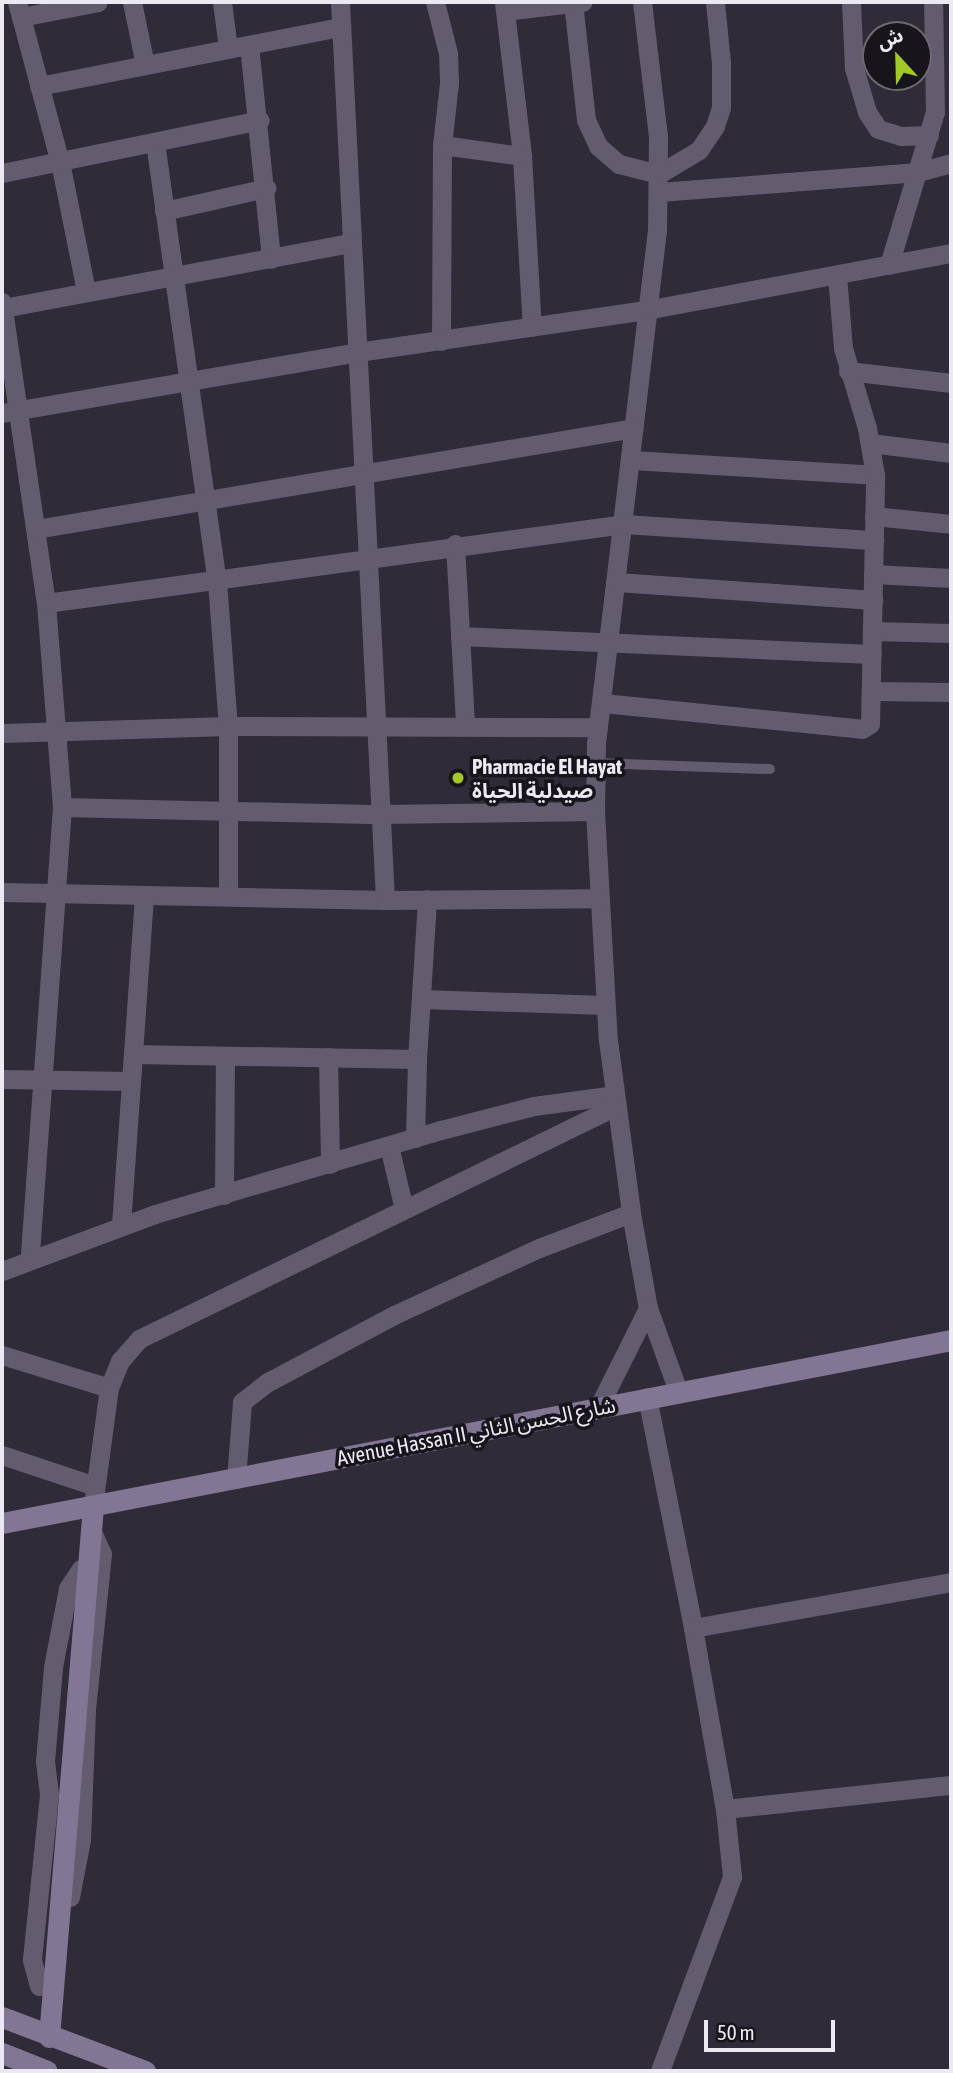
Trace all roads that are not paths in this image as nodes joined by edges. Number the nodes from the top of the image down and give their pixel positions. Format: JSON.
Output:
{"nodes":[{"id":1,"x":98,"y":2,"type":"edge"},
{"id":2,"x":132,"y":2,"type":"edge"},
{"id":3,"x":222,"y":2,"type":"edge"},
{"id":4,"x":340,"y":2,"type":"edge"},
{"id":5,"x":435,"y":2,"type":"edge"},
{"id":6,"x":576,"y":2,"type":"edge"},
{"id":7,"x":642,"y":2,"type":"edge"},
{"id":8,"x":715,"y":2,"type":"edge"},
{"id":9,"x":851,"y":2,"type":"edge"},
{"id":10,"x":933,"y":2,"type":"edge"},
{"id":11,"x":504,"y":6,"type":"edge"},
{"id":12,"x":19,"y":9,"type":"edge"},
{"id":13,"x":341,"y":27,"type":"junction"},
{"id":14,"x":249,"y":45,"type":"junction"},
{"id":15,"x":228,"y":48,"type":"junction"},
{"id":16,"x":145,"y":65,"type":"junction"},
{"id":17,"x":39,"y":86,"type":"junction"},
{"id":18,"x":260,"y":120,"type":"junction"},
{"id":19,"x":929,"y":135,"type":"junction"},
{"id":20,"x":155,"y":142,"type":"junction"},
{"id":21,"x":442,"y":145,"type":"junction"},
{"id":22,"x":522,"y":156,"type":"junction"},
{"id":23,"x":60,"y":162,"type":"junction"},
{"id":24,"x":951,"y":163,"type":"edge"},
{"id":25,"x":918,"y":172,"type":"junction"},
{"id":26,"x":2,"y":173,"type":"edge"},
{"id":27,"x":659,"y":183,"type":"junction"},
{"id":28,"x":266,"y":188,"type":"junction"},
{"id":29,"x":164,"y":211,"type":"junction"},
{"id":30,"x":352,"y":243,"type":"junction"},
{"id":31,"x":951,"y":253,"type":"edge"},
{"id":32,"x":271,"y":260,"type":"junction"},
{"id":33,"x":889,"y":265,"type":"junction"},
{"id":34,"x":837,"y":275,"type":"junction"},
{"id":35,"x":173,"y":277,"type":"junction"},
{"id":36,"x":86,"y":291,"type":"junction"},
{"id":37,"x":3,"y":305,"type":"edge"},
{"id":38,"x":646,"y":310,"type":"junction"},
{"id":39,"x":531,"y":327,"type":"junction"},
{"id":40,"x":441,"y":341,"type":"junction"},
{"id":41,"x":358,"y":352,"type":"junction"},
{"id":42,"x":848,"y":372,"type":"junction"},
{"id":43,"x":187,"y":381,"type":"junction"},
{"id":44,"x":951,"y":383,"type":"edge"},
{"id":45,"x":11,"y":411,"type":"edge"},
{"id":46,"x":634,"y":428,"type":"junction"},
{"id":47,"x":870,"y":443,"type":"junction"},
{"id":48,"x":951,"y":453,"type":"edge"},
{"id":49,"x":632,"y":460,"type":"junction"},
{"id":50,"x":364,"y":474,"type":"junction"},
{"id":51,"x":874,"y":475,"type":"junction"},
{"id":52,"x":206,"y":500,"type":"junction"},
{"id":53,"x":874,"y":516,"type":"junction"},
{"id":54,"x":624,"y":524,"type":"junction"},
{"id":55,"x":951,"y":524,"type":"edge"},
{"id":56,"x":36,"y":529,"type":"junction"},
{"id":57,"x":874,"y":540,"type":"junction"},
{"id":58,"x":455,"y":544,"type":"junction"},
{"id":59,"x":368,"y":560,"type":"junction"},
{"id":60,"x":873,"y":574,"type":"junction"},
{"id":61,"x":951,"y":578,"type":"edge"},
{"id":62,"x":217,"y":581,"type":"junction"},
{"id":63,"x":617,"y":582,"type":"junction"},
{"id":64,"x":873,"y":600,"type":"junction"},
{"id":65,"x":46,"y":603,"type":"junction"},
{"id":66,"x":872,"y":631,"type":"junction"},
{"id":67,"x":951,"y":633,"type":"edge"},
{"id":68,"x":460,"y":636,"type":"junction"},
{"id":69,"x":610,"y":642,"type":"junction"},
{"id":70,"x":872,"y":654,"type":"junction"},
{"id":71,"x":871,"y":691,"type":"junction"},
{"id":72,"x":951,"y":692,"type":"edge"},
{"id":73,"x":603,"y":703,"type":"junction"},
{"id":74,"x":465,"y":725,"type":"junction"},
{"id":75,"x":228,"y":726,"type":"junction"},
{"id":76,"x":598,"y":727,"type":"junction"},
{"id":77,"x":378,"y":729,"type":"junction"},
{"id":78,"x":57,"y":730,"type":"junction"},
{"id":79,"x":2,"y":733,"type":"edge"},
{"id":80,"x":595,"y":763,"type":"junction"},
{"id":81,"x":770,"y":769,"type":"dead end"},
{"id":82,"x":62,"y":807,"type":"junction"},
{"id":83,"x":595,"y":811,"type":"junction"},
{"id":84,"x":231,"y":812,"type":"junction"},
{"id":85,"x":381,"y":814,"type":"junction"},
{"id":86,"x":2,"y":892,"type":"edge"},
{"id":87,"x":58,"y":894,"type":"junction"},
{"id":88,"x":145,"y":895,"type":"junction"},
{"id":89,"x":228,"y":895,"type":"junction"},
{"id":90,"x":598,"y":898,"type":"junction"},
{"id":91,"x":427,"y":899,"type":"junction"},
{"id":92,"x":385,"y":900,"type":"junction"},
{"id":93,"x":421,"y":999,"type":"junction"},
{"id":94,"x":605,"y":1005,"type":"junction"},
{"id":95,"x":133,"y":1054,"type":"junction"},
{"id":96,"x":225,"y":1056,"type":"junction"},
{"id":97,"x":328,"y":1057,"type":"junction"},
{"id":98,"x":418,"y":1059,"type":"junction"},
{"id":99,"x":2,"y":1079,"type":"edge"},
{"id":100,"x":43,"y":1080,"type":"junction"},
{"id":101,"x":131,"y":1081,"type":"junction"},
{"id":102,"x":616,"y":1100,"type":"junction"},
{"id":103,"x":415,"y":1138,"type":"junction"},
{"id":104,"x":389,"y":1146,"type":"junction"},
{"id":105,"x":331,"y":1164,"type":"junction"},
{"id":106,"x":224,"y":1195,"type":"junction"},
{"id":107,"x":404,"y":1209,"type":"junction"},
{"id":108,"x":631,"y":1213,"type":"junction"},
{"id":109,"x":121,"y":1225,"type":"junction"},
{"id":110,"x":30,"y":1258,"type":"junction"},
{"id":111,"x":2,"y":1271,"type":"edge"},
{"id":112,"x":648,"y":1308,"type":"junction"},
{"id":113,"x":951,"y":1340,"type":"edge"},
{"id":114,"x":2,"y":1355,"type":"edge"},
{"id":115,"x":109,"y":1388,"type":"junction"},
{"id":116,"x":678,"y":1391,"type":"junction"},
{"id":117,"x":648,"y":1397,"type":"junction"},
{"id":118,"x":599,"y":1406,"type":"junction"},
{"id":119,"x":2,"y":1455,"type":"edge"},
{"id":120,"x":236,"y":1479,"type":"junction"},
{"id":121,"x":94,"y":1496,"type":"junction"},
{"id":122,"x":2,"y":1523,"type":"edge"},
{"id":123,"x":951,"y":1582,"type":"edge"},
{"id":124,"x":693,"y":1628,"type":"junction"},
{"id":125,"x":951,"y":1785,"type":"edge"},
{"id":126,"x":725,"y":1809,"type":"junction"},
{"id":127,"x":46,"y":1984,"type":"junction"},
{"id":128,"x":2,"y":2017,"type":"edge"},
{"id":129,"x":42,"y":2034,"type":"junction"},
{"id":130,"x":14,"y":2062,"type":"edge"},
{"id":131,"x":47,"y":2071,"type":"edge"},
{"id":132,"x":145,"y":2071,"type":"edge"},
{"id":133,"x":660,"y":2071,"type":"edge"}],
"edges":[{"from":1,"to":12,"type":"street"},
{"from":2,"to":16,"type":"street"},
{"from":3,"to":15,"type":"street"},
{"from":4,"to":13,"type":"street"},
{"from":5,"to":21,"type":"street"},
{"from":6,"to":11,"type":"street"},
{"from":6,"to":27,"type":"street"},
{"from":7,"to":27,"type":"street"},
{"from":8,"to":27,"type":"street"},
{"from":9,"to":19,"type":"street"},
{"from":10,"to":19,"type":"street"},
{"from":11,"to":22,"type":"street"},
{"from":12,"to":17,"type":"street"},
{"from":13,"to":14,"type":"street"},
{"from":13,"to":30,"type":"street"},
{"from":14,"to":15,"type":"street"},
{"from":14,"to":18,"type":"street"},
{"from":15,"to":16,"type":"street"},
{"from":16,"to":17,"type":"street"},
{"from":17,"to":23,"type":"street"},
{"from":18,"to":20,"type":"street"},
{"from":18,"to":28,"type":"street"},
{"from":19,"to":25,"type":"street"},
{"from":20,"to":23,"type":"street"},
{"from":20,"to":29,"type":"street"},
{"from":21,"to":22,"type":"street"},
{"from":21,"to":40,"type":"street"},
{"from":22,"to":39,"type":"street"},
{"from":23,"to":26,"type":"street"},
{"from":23,"to":36,"type":"street"},
{"from":24,"to":25,"type":"street"},
{"from":25,"to":27,"type":"street"},
{"from":25,"to":33,"type":"street"},
{"from":27,"to":38,"type":"street"},
{"from":28,"to":29,"type":"street"},
{"from":28,"to":32,"type":"street"},
{"from":29,"to":35,"type":"street"},
{"from":30,"to":32,"type":"street"},
{"from":30,"to":41,"type":"street"},
{"from":31,"to":33,"type":"street"},
{"from":32,"to":35,"type":"street"},
{"from":33,"to":34,"type":"street"},
{"from":34,"to":38,"type":"street"},
{"from":34,"to":42,"type":"street"},
{"from":35,"to":36,"type":"street"},
{"from":35,"to":43,"type":"street"},
{"from":36,"to":37,"type":"street"},
{"from":37,"to":45,"type":"street"},
{"from":38,"to":39,"type":"street"},
{"from":38,"to":46,"type":"street"},
{"from":39,"to":40,"type":"street"},
{"from":40,"to":41,"type":"street"},
{"from":41,"to":43,"type":"street"},
{"from":41,"to":50,"type":"street"},
{"from":42,"to":44,"type":"street"},
{"from":42,"to":47,"type":"street"},
{"from":43,"to":45,"type":"street"},
{"from":43,"to":52,"type":"street"},
{"from":45,"to":56,"type":"street"},
{"from":46,"to":49,"type":"street"},
{"from":46,"to":50,"type":"street"},
{"from":47,"to":48,"type":"street"},
{"from":47,"to":51,"type":"street"},
{"from":49,"to":51,"type":"street"},
{"from":49,"to":54,"type":"street"},
{"from":50,"to":52,"type":"street"},
{"from":50,"to":59,"type":"street"},
{"from":51,"to":53,"type":"street"},
{"from":52,"to":56,"type":"street"},
{"from":52,"to":62,"type":"street"},
{"from":53,"to":55,"type":"street"},
{"from":53,"to":57,"type":"street"},
{"from":54,"to":57,"type":"street"},
{"from":54,"to":58,"type":"street"},
{"from":54,"to":63,"type":"street"},
{"from":56,"to":65,"type":"street"},
{"from":57,"to":60,"type":"street"},
{"from":58,"to":59,"type":"street"},
{"from":58,"to":68,"type":"street"},
{"from":59,"to":62,"type":"street"},
{"from":59,"to":77,"type":"street"},
{"from":60,"to":61,"type":"street"},
{"from":60,"to":64,"type":"street"},
{"from":62,"to":65,"type":"street"},
{"from":62,"to":75,"type":"street"},
{"from":63,"to":64,"type":"street"},
{"from":63,"to":69,"type":"street"},
{"from":64,"to":66,"type":"street"},
{"from":65,"to":78,"type":"street"},
{"from":66,"to":67,"type":"street"},
{"from":66,"to":70,"type":"street"},
{"from":68,"to":69,"type":"street"},
{"from":68,"to":74,"type":"street"},
{"from":69,"to":70,"type":"street"},
{"from":69,"to":73,"type":"street"},
{"from":70,"to":71,"type":"street"},
{"from":71,"to":72,"type":"street"},
{"from":71,"to":73,"type":"street"},
{"from":73,"to":76,"type":"street"},
{"from":74,"to":76,"type":"street"},
{"from":74,"to":77,"type":"street"},
{"from":75,"to":77,"type":"street"},
{"from":75,"to":78,"type":"street"},
{"from":75,"to":84,"type":"street"},
{"from":76,"to":80,"type":"street"},
{"from":77,"to":85,"type":"street"},
{"from":78,"to":79,"type":"street"},
{"from":78,"to":82,"type":"street"},
{"from":80,"to":81,"type":"lane"},
{"from":80,"to":83,"type":"street"},
{"from":82,"to":84,"type":"street"},
{"from":82,"to":87,"type":"street"},
{"from":83,"to":85,"type":"street"},
{"from":83,"to":90,"type":"street"},
{"from":84,"to":85,"type":"street"},
{"from":84,"to":89,"type":"street"},
{"from":85,"to":92,"type":"street"},
{"from":86,"to":87,"type":"street"},
{"from":87,"to":88,"type":"street"},
{"from":87,"to":100,"type":"street"},
{"from":88,"to":89,"type":"street"},
{"from":88,"to":95,"type":"street"},
{"from":89,"to":92,"type":"street"},
{"from":90,"to":91,"type":"street"},
{"from":90,"to":94,"type":"street"},
{"from":91,"to":92,"type":"street"},
{"from":91,"to":93,"type":"street"},
{"from":93,"to":94,"type":"street"},
{"from":93,"to":98,"type":"street"},
{"from":94,"to":102,"type":"street"},
{"from":95,"to":96,"type":"street"},
{"from":95,"to":101,"type":"street"},
{"from":96,"to":97,"type":"street"},
{"from":96,"to":106,"type":"street"},
{"from":97,"to":98,"type":"street"},
{"from":97,"to":105,"type":"street"},
{"from":98,"to":103,"type":"street"},
{"from":99,"to":100,"type":"street"},
{"from":100,"to":101,"type":"street"},
{"from":100,"to":110,"type":"street"},
{"from":101,"to":109,"type":"street"},
{"from":102,"to":103,"type":"street"},
{"from":102,"to":107,"type":"street"},
{"from":102,"to":108,"type":"street"},
{"from":103,"to":104,"type":"street"},
{"from":104,"to":105,"type":"street"},
{"from":104,"to":107,"type":"street"},
{"from":105,"to":106,"type":"street"},
{"from":106,"to":109,"type":"street"},
{"from":107,"to":115,"type":"street"},
{"from":108,"to":112,"type":"street"},
{"from":108,"to":120,"type":"street"},
{"from":109,"to":110,"type":"street"},
{"from":110,"to":111,"type":"street"},
{"from":112,"to":116,"type":"street"},
{"from":112,"to":118,"type":"street"},
{"from":113,"to":116,"type":"street","name":"Avenue Hassan II شارع الحسن الثاني"},
{"from":114,"to":115,"type":"street"},
{"from":115,"to":121,"type":"street"},
{"from":116,"to":117,"type":"street","name":"Avenue Hassan II شارع الحسن الثاني"},
{"from":117,"to":118,"type":"street","name":"Avenue Hassan II شارع الحسن الثاني"},
{"from":117,"to":124,"type":"street"},
{"from":118,"to":120,"type":"street","name":"Avenue Hassan II شارع الحسن الثاني"},
{"from":119,"to":121,"type":"street"},
{"from":120,"to":121,"type":"street","name":"Avenue Hassan II شارع الحسن الثاني"},
{"from":121,"to":122,"type":"street","name":"Avenue Hassan II شارع الحسن الثاني"},
{"from":121,"to":127,"type":"street"},
{"from":121,"to":127,"type":"street"},
{"from":123,"to":124,"type":"street"},
{"from":124,"to":126,"type":"street"},
{"from":125,"to":126,"type":"street"},
{"from":126,"to":133,"type":"street"},
{"from":127,"to":129,"type":"street"},
{"from":128,"to":129,"type":"street"},
{"from":129,"to":132,"type":"street"},
{"from":130,"to":131,"type":"street"}]}
